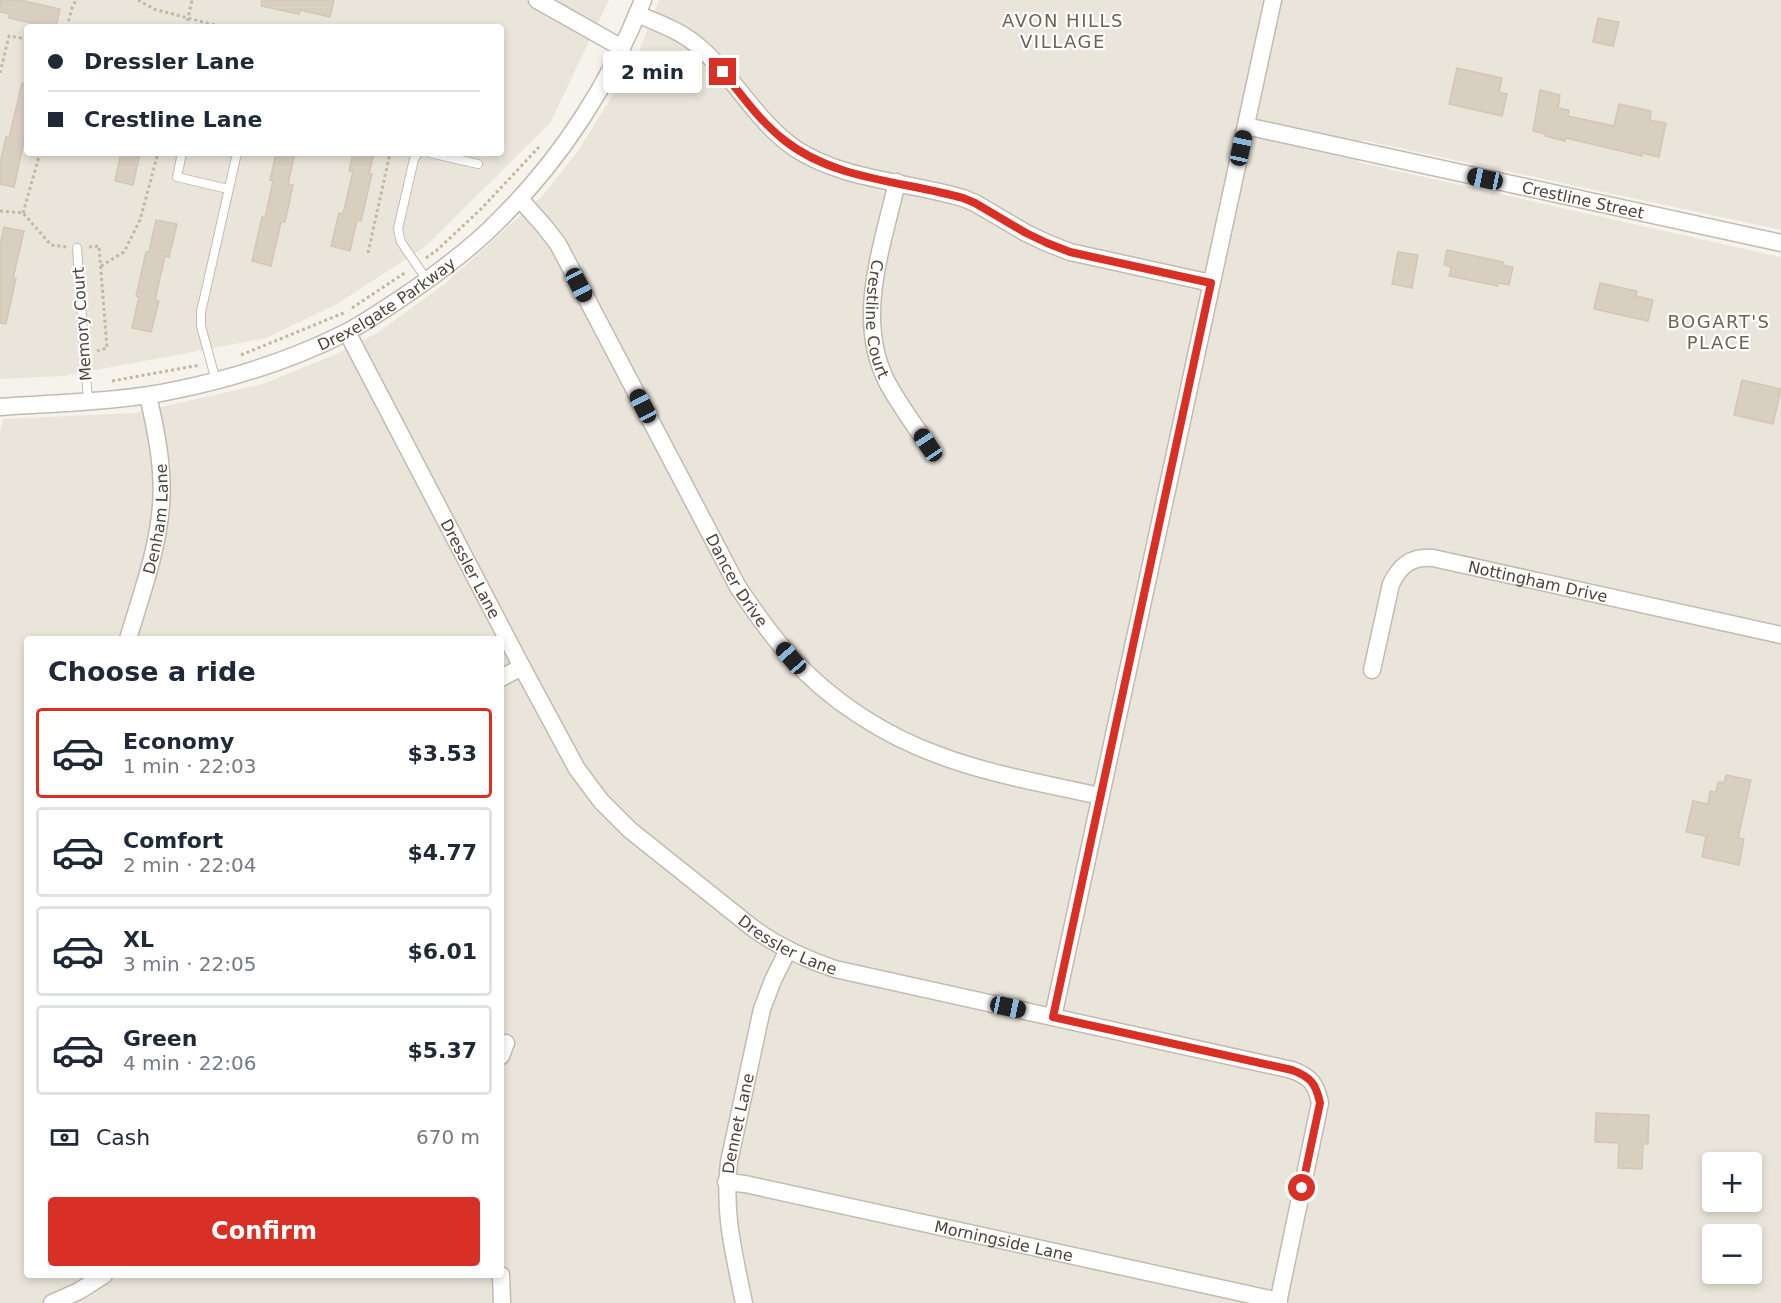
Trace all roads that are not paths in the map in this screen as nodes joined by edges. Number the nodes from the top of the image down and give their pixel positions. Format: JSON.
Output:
{"nodes":[{"id":1,"x":537,"y":0,"type":"edge"},
{"id":2,"x":1273,"y":0,"type":"edge"},
{"id":3,"x":640,"y":7,"type":"edge"},
{"id":4,"x":622,"y":48,"type":"junction"},
{"id":5,"x":1246,"y":126,"type":"junction"},
{"id":6,"x":181,"y":156,"type":"edge"},
{"id":7,"x":236,"y":156,"type":"edge"},
{"id":8,"x":416,"y":156,"type":"edge"},
{"id":9,"x":443,"y":156,"type":"edge"},
{"id":10,"x":478,"y":164,"type":"dead end"},
{"id":11,"x":897,"y":182,"type":"junction"},
{"id":12,"x":228,"y":189,"type":"junction"},
{"id":13,"x":520,"y":199,"type":"junction"},
{"id":14,"x":1781,"y":243,"type":"edge"},
{"id":15,"x":77,"y":248,"type":"dead end"},
{"id":16,"x":427,"y":280,"type":"junction"},
{"id":17,"x":1211,"y":283,"type":"junction"},
{"id":18,"x":347,"y":332,"type":"junction"},
{"id":19,"x":216,"y":381,"type":"junction"},
{"id":20,"x":148,"y":396,"type":"junction"},
{"id":21,"x":88,"y":400,"type":"junction"},
{"id":22,"x":0,"y":407,"type":"edge"},
{"id":23,"x":928,"y":445,"type":"dead end"},
{"id":24,"x":1781,"y":635,"type":"edge"},
{"id":25,"x":129,"y":636,"type":"edge"},
{"id":26,"x":522,"y":667,"type":"junction"},
{"id":27,"x":1372,"y":670,"type":"dead end"},
{"id":28,"x":504,"y":676,"type":"edge"},
{"id":29,"x":1100,"y":796,"type":"junction"},
{"id":30,"x":788,"y":950,"type":"junction"},
{"id":31,"x":1053,"y":1017,"type":"junction"},
{"id":32,"x":726,"y":1182,"type":"junction"},
{"id":33,"x":99,"y":1278,"type":"edge"},
{"id":34,"x":501,"y":1278,"type":"edge"},
{"id":35,"x":1278,"y":1302,"type":"edge"},
{"id":36,"x":52,"y":1303,"type":"edge"},
{"id":37,"x":502,"y":1303,"type":"edge"},
{"id":38,"x":744,"y":1303,"type":"edge"}],
"edges":[{"from":1,"to":4,"type":"street"},
{"from":2,"to":5,"type":"street"},
{"from":3,"to":4,"type":"street","name":"Drexelgate Parkway"},
{"from":3,"to":11,"type":"street"},
{"from":4,"to":13,"type":"street","name":"Drexelgate Parkway"},
{"from":5,"to":14,"type":"street","name":"Crestline Street"},
{"from":5,"to":17,"type":"street"},
{"from":6,"to":12,"type":"lane"},
{"from":7,"to":12,"type":"lane"},
{"from":8,"to":16,"type":"lane"},
{"from":9,"to":10,"type":"lane"},
{"from":11,"to":17,"type":"street"},
{"from":11,"to":23,"type":"street","name":"Crestline Court"},
{"from":12,"to":19,"type":"lane"},
{"from":13,"to":16,"type":"street","name":"Drexelgate Parkway"},
{"from":13,"to":29,"type":"street","name":"Dancer Drive"},
{"from":15,"to":21,"type":"lane","name":"Memory Court"},
{"from":16,"to":18,"type":"street","name":"Drexelgate Parkway"},
{"from":17,"to":29,"type":"street"},
{"from":18,"to":19,"type":"street","name":"Drexelgate Parkway"},
{"from":18,"to":26,"type":"street","name":"Dressler Lane"},
{"from":19,"to":20,"type":"street","name":"Drexelgate Parkway"},
{"from":20,"to":21,"type":"street","name":"Drexelgate Parkway"},
{"from":20,"to":25,"type":"street","name":"Denham Lane"},
{"from":21,"to":22,"type":"street","name":"Drexelgate Parkway"},
{"from":24,"to":27,"type":"street","name":"Nottingham Drive"},
{"from":26,"to":28,"type":"street"},
{"from":26,"to":30,"type":"street","name":"Dressler Lane"},
{"from":29,"to":31,"type":"street"},
{"from":30,"to":31,"type":"street","name":"Dressler Lane"},
{"from":30,"to":32,"type":"street","name":"Dennet Lane"},
{"from":31,"to":35,"type":"street","name":"Dressler Lane"},
{"from":32,"to":35,"type":"street","name":"Morningside Lane"},
{"from":32,"to":38,"type":"street","name":"Dennet Lane"},
{"from":33,"to":36,"type":"street"},
{"from":34,"to":37,"type":"street"}]}
